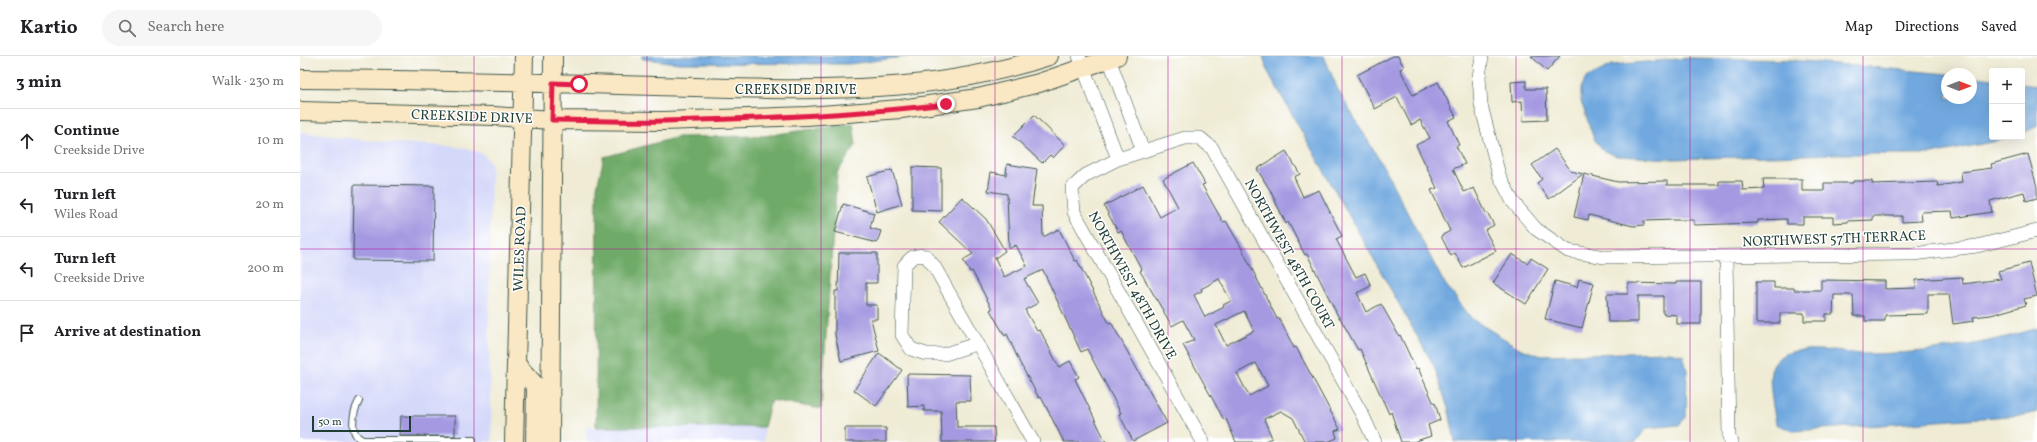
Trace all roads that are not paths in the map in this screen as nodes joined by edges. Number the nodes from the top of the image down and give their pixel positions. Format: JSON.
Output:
{"nodes":[{"id":1,"x":524,"y":56,"type":"edge"},
{"id":2,"x":553,"y":56,"type":"edge"},
{"id":3,"x":1049,"y":56,"type":"edge"},
{"id":4,"x":1482,"y":56,"type":"edge"},
{"id":5,"x":1111,"y":57,"type":"edge"},
{"id":6,"x":1081,"y":62,"type":"edge"},
{"id":7,"x":300,"y":78,"type":"edge"},
{"id":8,"x":523,"y":82,"type":"junction"},
{"id":9,"x":553,"y":83,"type":"junction"},
{"id":10,"x":300,"y":110,"type":"edge"},
{"id":11,"x":523,"y":118,"type":"junction"},
{"id":12,"x":552,"y":120,"type":"junction"},
{"id":13,"x":1143,"y":151,"type":"junction"},
{"id":14,"x":1118,"y":159,"type":"junction"},
{"id":15,"x":2037,"y":231,"type":"edge"},
{"id":16,"x":1726,"y":258,"type":"junction"},
{"id":17,"x":976,"y":344,"type":"junction"},
{"id":18,"x":516,"y":364,"type":"junction"},
{"id":19,"x":359,"y":401,"type":"dead end"},
{"id":20,"x":473,"y":440,"type":"dead end"},
{"id":21,"x":1201,"y":441,"type":"edge"},
{"id":22,"x":514,"y":442,"type":"edge"},
{"id":23,"x":535,"y":442,"type":"edge"},
{"id":24,"x":550,"y":442,"type":"edge"},
{"id":25,"x":1033,"y":442,"type":"edge"},
{"id":26,"x":1375,"y":442,"type":"edge"},
{"id":27,"x":1732,"y":442,"type":"edge"}],
"edges":[{"from":1,"to":8,"type":"street","name":"WILES ROAD"},
{"from":2,"to":9,"type":"street"},
{"from":3,"to":9,"type":"street","name":"CREEKSIDE DRIVE"},
{"from":4,"to":16,"type":"street","name":"NORTHWEST 57TH TERRACE"},
{"from":5,"to":6,"type":"street","name":"CREEKSIDE DRIVE"},
{"from":5,"to":13,"type":"street"},
{"from":6,"to":12,"type":"street","name":"CREEKSIDE DRIVE"},
{"from":6,"to":14,"type":"street"},
{"from":7,"to":8,"type":"street","name":"CREEKSIDE DRIVE"},
{"from":8,"to":9,"type":"street","name":"CREEKSIDE DRIVE"},
{"from":8,"to":11,"type":"street","name":"WILES ROAD"},
{"from":9,"to":12,"type":"street"},
{"from":10,"to":11,"type":"street","name":"CREEKSIDE DRIVE"},
{"from":11,"to":12,"type":"street","name":"CREEKSIDE DRIVE"},
{"from":11,"to":18,"type":"street","name":"WILES ROAD"},
{"from":12,"to":24,"type":"street"},
{"from":13,"to":14,"type":"street","name":"NORTHWEST 48TH DRIVE"},
{"from":13,"to":26,"type":"street","name":"NORTHWEST 48TH COURT"},
{"from":14,"to":21,"type":"street","name":"NORTHWEST 48TH DRIVE"},
{"from":15,"to":16,"type":"street","name":"NORTHWEST 57TH TERRACE"},
{"from":16,"to":27,"type":"street"},
{"from":17,"to":17,"type":"street"},
{"from":17,"to":25,"type":"street"},
{"from":18,"to":22,"type":"street","name":"WILES ROAD"},
{"from":18,"to":23,"type":"street"},
{"from":19,"to":20,"type":"lane"}]}
